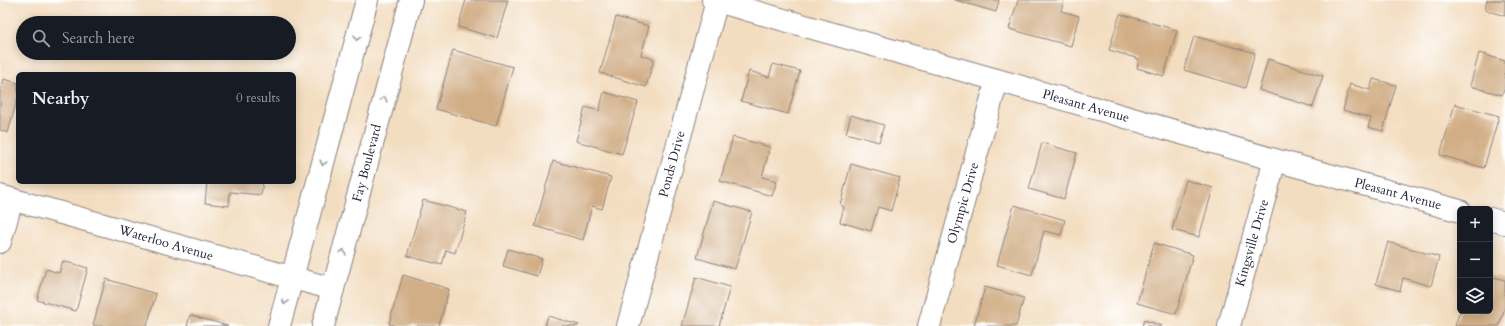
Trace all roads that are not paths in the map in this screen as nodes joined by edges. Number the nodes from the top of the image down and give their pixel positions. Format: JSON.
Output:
{"nodes":[{"id":1,"x":367,"y":0,"type":"edge"},
{"id":2,"x":411,"y":0,"type":"edge"},
{"id":3,"x":715,"y":1,"type":"edge"},
{"id":4,"x":997,"y":80,"type":"junction"},
{"id":5,"x":1276,"y":160,"type":"junction"},
{"id":6,"x":6,"y":198,"type":"edge"},
{"id":7,"x":1457,"y":210,"type":"edge"},
{"id":8,"x":1493,"y":220,"type":"edge"},
{"id":9,"x":1505,"y":223,"type":"edge"},
{"id":10,"x":0,"y":242,"type":"edge"},
{"id":11,"x":292,"y":278,"type":"junction"},
{"id":12,"x":333,"y":289,"type":"junction"},
{"id":13,"x":279,"y":326,"type":"edge"},
{"id":14,"x":323,"y":326,"type":"edge"},
{"id":15,"x":628,"y":326,"type":"edge"},
{"id":16,"x":929,"y":326,"type":"edge"},
{"id":17,"x":1229,"y":326,"type":"edge"}],
"edges":[{"from":1,"to":11,"type":"street","one_way":true},
{"from":12,"to":2,"type":"street","name":"Fay Boulevard","one_way":true},
{"from":3,"to":4,"type":"street","name":"Pleasant Avenue"},
{"from":3,"to":15,"type":"street","name":"Ponds Drive"},
{"from":4,"to":5,"type":"street","name":"Pleasant Avenue"},
{"from":4,"to":16,"type":"street","name":"Olympic Drive"},
{"from":5,"to":7,"type":"street","name":"Pleasant Avenue"},
{"from":5,"to":17,"type":"street","name":"Kingsville Drive"},
{"from":6,"to":10,"type":"street"},
{"from":6,"to":11,"type":"street","name":"Waterloo Avenue"},
{"from":8,"to":9,"type":"street"},
{"from":11,"to":12,"type":"street","name":"Waterloo Avenue"},
{"from":11,"to":13,"type":"street","one_way":true},
{"from":12,"to":14,"type":"street","name":"Fay Boulevard"}]}
